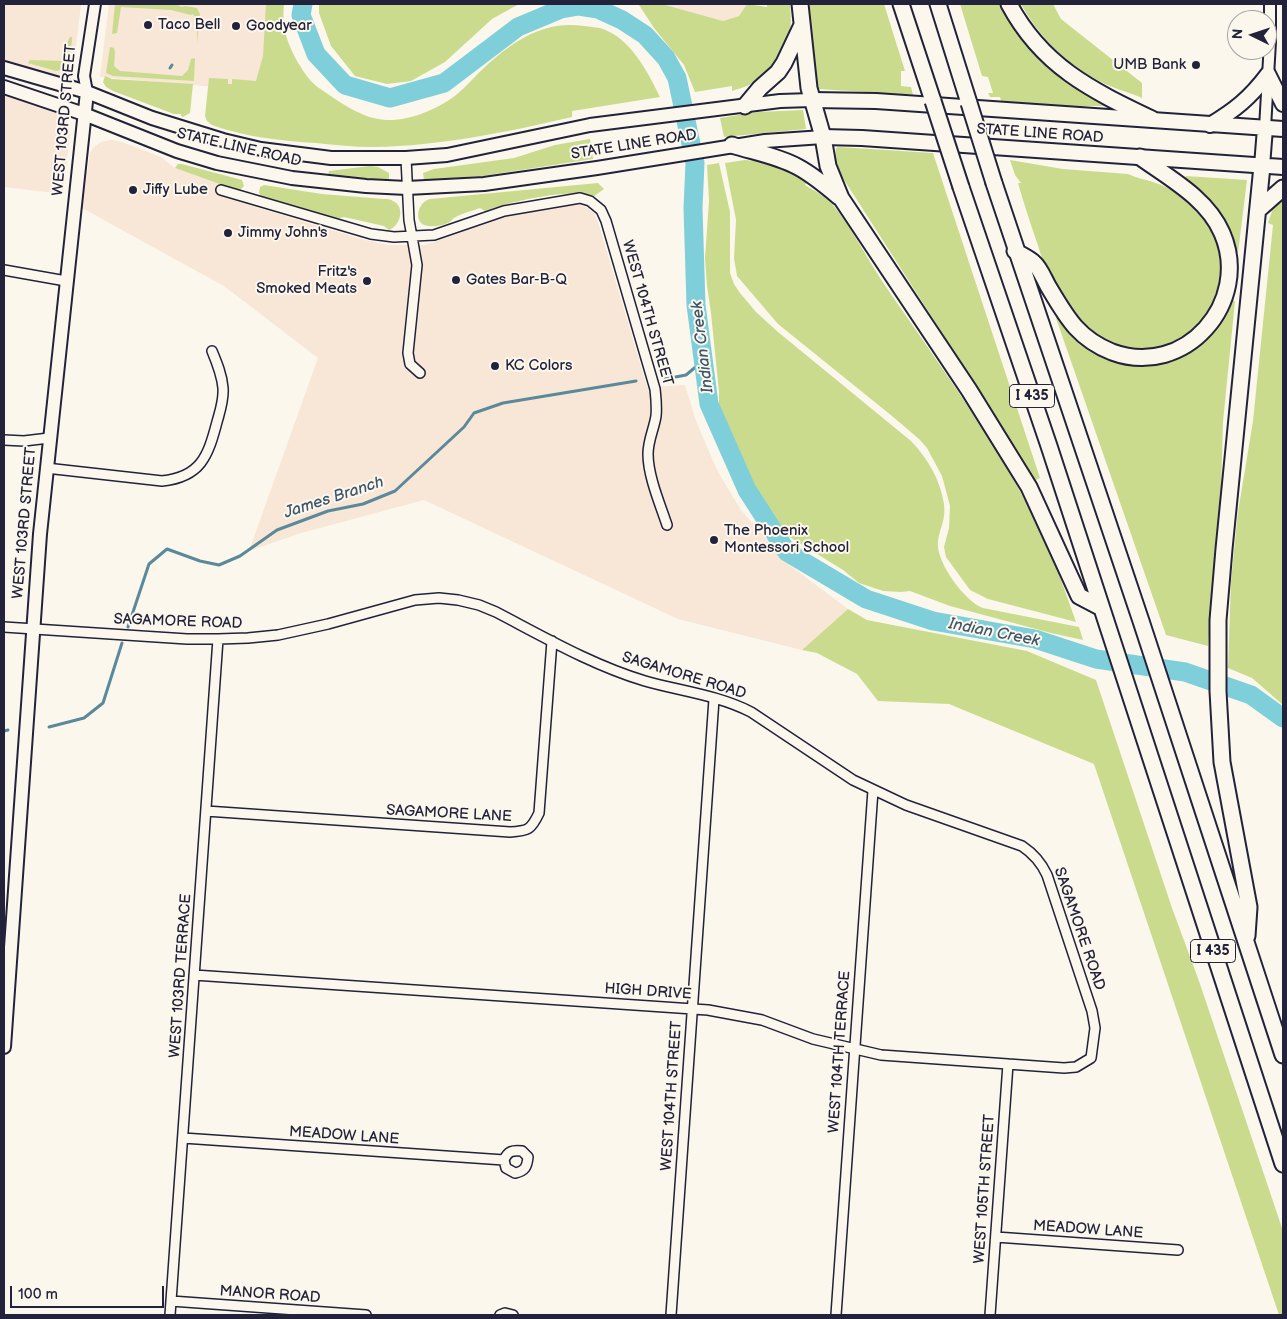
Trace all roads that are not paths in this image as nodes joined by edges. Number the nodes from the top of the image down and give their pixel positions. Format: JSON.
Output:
{"nodes":[{"id":1,"x":94,"y":4,"type":"edge"},
{"id":2,"x":800,"y":4,"type":"edge"},
{"id":3,"x":901,"y":4,"type":"edge"},
{"id":4,"x":938,"y":4,"type":"edge"},
{"id":5,"x":1009,"y":4,"type":"edge"},
{"id":6,"x":1270,"y":4,"type":"edge"},
{"id":7,"x":802,"y":23,"type":"junction"},
{"id":8,"x":4,"y":68,"type":"edge"},
{"id":9,"x":1268,"y":74,"type":"junction"},
{"id":10,"x":4,"y":87,"type":"edge"},
{"id":11,"x":86,"y":92,"type":"junction"},
{"id":12,"x":812,"y":100,"type":"junction"},
{"id":13,"x":1283,"y":104,"type":"edge"},
{"id":14,"x":746,"y":106,"type":"junction"},
{"id":15,"x":84,"y":114,"type":"junction"},
{"id":16,"x":1152,"y":119,"type":"junction"},
{"id":17,"x":1210,"y":125,"type":"junction"},
{"id":18,"x":1265,"y":128,"type":"junction"},
{"id":19,"x":1283,"y":129,"type":"edge"},
{"id":20,"x":823,"y":137,"type":"junction"},
{"id":21,"x":732,"y":146,"type":"junction"},
{"id":22,"x":1140,"y":157,"type":"junction"},
{"id":23,"x":406,"y":158,"type":"junction"},
{"id":24,"x":1262,"y":166,"type":"junction"},
{"id":25,"x":1283,"y":167,"type":"edge"},
{"id":26,"x":407,"y":188,"type":"junction"},
{"id":27,"x":1283,"y":188,"type":"edge"},
{"id":28,"x":222,"y":190,"type":"dead end"},
{"id":29,"x":841,"y":198,"type":"junction"},
{"id":30,"x":1258,"y":210,"type":"junction"},
{"id":31,"x":412,"y":236,"type":"junction"},
{"id":32,"x":1015,"y":251,"type":"junction"},
{"id":33,"x":4,"y":270,"type":"edge"},
{"id":34,"x":66,"y":281,"type":"junction"},
{"id":35,"x":212,"y":351,"type":"dead end"},
{"id":36,"x":420,"y":373,"type":"dead end"},
{"id":37,"x":49,"y":438,"type":"junction"},
{"id":38,"x":4,"y":440,"type":"edge"},
{"id":39,"x":46,"y":468,"type":"junction"},
{"id":40,"x":667,"y":526,"type":"dead end"},
{"id":41,"x":1102,"y":612,"type":"junction"},
{"id":42,"x":4,"y":627,"type":"edge"},
{"id":43,"x":33,"y":629,"type":"junction"},
{"id":44,"x":218,"y":639,"type":"junction"},
{"id":45,"x":552,"y":641,"type":"junction"},
{"id":46,"x":714,"y":698,"type":"junction"},
{"id":47,"x":873,"y":790,"type":"junction"},
{"id":48,"x":206,"y":811,"type":"junction"},
{"id":49,"x":1247,"y":943,"type":"junction"},
{"id":50,"x":7,"y":952,"type":"edge"},
{"id":51,"x":194,"y":975,"type":"junction"},
{"id":52,"x":692,"y":1010,"type":"junction"},
{"id":53,"x":4,"y":1047,"type":"edge"},
{"id":54,"x":854,"y":1050,"type":"junction"},
{"id":55,"x":1283,"y":1056,"type":"edge"},
{"id":56,"x":1091,"y":1058,"type":"joint"},
{"id":57,"x":1008,"y":1064,"type":"junction"},
{"id":58,"x":183,"y":1138,"type":"junction"},
{"id":59,"x":504,"y":1160,"type":"dead end"},
{"id":60,"x":1283,"y":1164,"type":"edge"},
{"id":61,"x":996,"y":1237,"type":"junction"},
{"id":62,"x":1178,"y":1250,"type":"dead end"},
{"id":63,"x":172,"y":1301,"type":"junction"},
{"id":64,"x":170,"y":1315,"type":"edge"},
{"id":65,"x":366,"y":1315,"type":"edge"},
{"id":66,"x":500,"y":1315,"type":"edge"},
{"id":67,"x":512,"y":1315,"type":"edge"},
{"id":68,"x":671,"y":1315,"type":"edge"},
{"id":69,"x":836,"y":1315,"type":"edge"},
{"id":70,"x":990,"y":1315,"type":"edge"}],
"edges":[{"from":1,"to":11,"type":"street","name":"WEST 103RD STREET"},
{"from":2,"to":7,"type":"highway"},
{"from":3,"to":41,"type":"highway","number":"I 435","bridge":true},
{"from":4,"to":32,"type":"highway","number":"I 435","bridge":true},
{"from":5,"to":16,"type":"highway"},
{"from":6,"to":9,"type":"street"},
{"from":7,"to":12,"type":"highway"},
{"from":7,"to":14,"type":"highway"},
{"from":8,"to":11,"type":"main road","name":"STATE LINE ROAD"},
{"from":9,"to":13,"type":"main road"},
{"from":9,"to":17,"type":"main road"},
{"from":9,"to":18,"type":"street"},
{"from":10,"to":15,"type":"main road","name":"STATE LINE ROAD"},
{"from":11,"to":15,"type":"main road","name":"WEST 103RD STREET"},
{"from":11,"to":23,"type":"main road","name":"STATE LINE ROAD"},
{"from":12,"to":14,"type":"main road","name":"STATE LINE ROAD"},
{"from":12,"to":16,"type":"main road","name":"STATE LINE ROAD"},
{"from":12,"to":20,"type":"highway"},
{"from":14,"to":23,"type":"main road","name":"STATE LINE ROAD"},
{"from":15,"to":26,"type":"main road","name":"STATE LINE ROAD"},
{"from":15,"to":34,"type":"main road","name":"WEST 103RD STREET"},
{"from":16,"to":17,"type":"main road","name":"STATE LINE ROAD"},
{"from":17,"to":18,"type":"main road","name":"STATE LINE ROAD"},
{"from":18,"to":19,"type":"main road","name":"STATE LINE ROAD"},
{"from":18,"to":24,"type":"main road"},
{"from":20,"to":21,"type":"main road","name":"STATE LINE ROAD"},
{"from":20,"to":22,"type":"main road","name":"STATE LINE ROAD"},
{"from":20,"to":29,"type":"highway"},
{"from":21,"to":26,"type":"main road","name":"STATE LINE ROAD"},
{"from":21,"to":29,"type":"highway"},
{"from":22,"to":24,"type":"main road","name":"STATE LINE ROAD"},
{"from":22,"to":32,"type":"highway"},
{"from":23,"to":26,"type":"street"},
{"from":24,"to":25,"type":"main road","name":"STATE LINE ROAD"},
{"from":24,"to":30,"type":"highway"},
{"from":26,"to":31,"type":"street"},
{"from":27,"to":30,"type":"highway"},
{"from":28,"to":31,"type":"street"},
{"from":29,"to":41,"type":"highway"},
{"from":30,"to":49,"type":"highway"},
{"from":31,"to":36,"type":"street"},
{"from":31,"to":40,"type":"street","name":"WEST 104TH STREET"},
{"from":32,"to":49,"type":"highway","number":"I 435"},
{"from":33,"to":34,"type":"street"},
{"from":34,"to":37,"type":"main road","name":"WEST 103RD STREET"},
{"from":35,"to":39,"type":"street"},
{"from":37,"to":38,"type":"street"},
{"from":37,"to":39,"type":"main road","name":"WEST 103RD STREET"},
{"from":39,"to":43,"type":"main road","name":"WEST 103RD STREET"},
{"from":41,"to":60,"type":"highway","number":"I 435"},
{"from":42,"to":43,"type":"street","name":"SAGAMORE ROAD"},
{"from":43,"to":44,"type":"street","name":"SAGAMORE ROAD"},
{"from":43,"to":50,"type":"main road","name":"WEST 103RD STREET"},
{"from":44,"to":45,"type":"street","name":"SAGAMORE ROAD"},
{"from":44,"to":48,"type":"street","name":"WEST 103RD TERRACE"},
{"from":45,"to":46,"type":"street","name":"SAGAMORE ROAD"},
{"from":45,"to":48,"type":"street","name":"SAGAMORE LANE"},
{"from":46,"to":47,"type":"street","name":"SAGAMORE ROAD"},
{"from":46,"to":52,"type":"street","name":"WEST 104TH STREET"},
{"from":47,"to":54,"type":"street","name":"WEST 104TH TERRACE"},
{"from":47,"to":56,"type":"street","name":"SAGAMORE ROAD"},
{"from":48,"to":51,"type":"street","name":"WEST 103RD TERRACE"},
{"from":49,"to":55,"type":"highway","number":"I 435"},
{"from":50,"to":53,"type":"main road","name":"WEST 103RD STREET"},
{"from":51,"to":52,"type":"street","name":"HIGH DRIVE"},
{"from":51,"to":58,"type":"street","name":"WEST 103RD TERRACE"},
{"from":52,"to":54,"type":"street","name":"HIGH DRIVE"},
{"from":52,"to":68,"type":"street","name":"WEST 104TH STREET"},
{"from":54,"to":57,"type":"street","name":"HIGH DRIVE"},
{"from":54,"to":69,"type":"street","name":"WEST 104TH TERRACE"},
{"from":56,"to":57,"type":"street","name":"HIGH DRIVE"},
{"from":57,"to":61,"type":"street","name":"WEST 105TH STREET"},
{"from":58,"to":59,"type":"street","name":"MEADOW LANE"},
{"from":58,"to":63,"type":"street","name":"WEST 103RD TERRACE"},
{"from":61,"to":62,"type":"street","name":"MEADOW LANE"},
{"from":61,"to":70,"type":"street","name":"WEST 105TH STREET"},
{"from":63,"to":64,"type":"street","name":"WEST 103RD TERRACE"},
{"from":63,"to":65,"type":"street","name":"MANOR ROAD"},
{"from":66,"to":67,"type":"street"}]}
